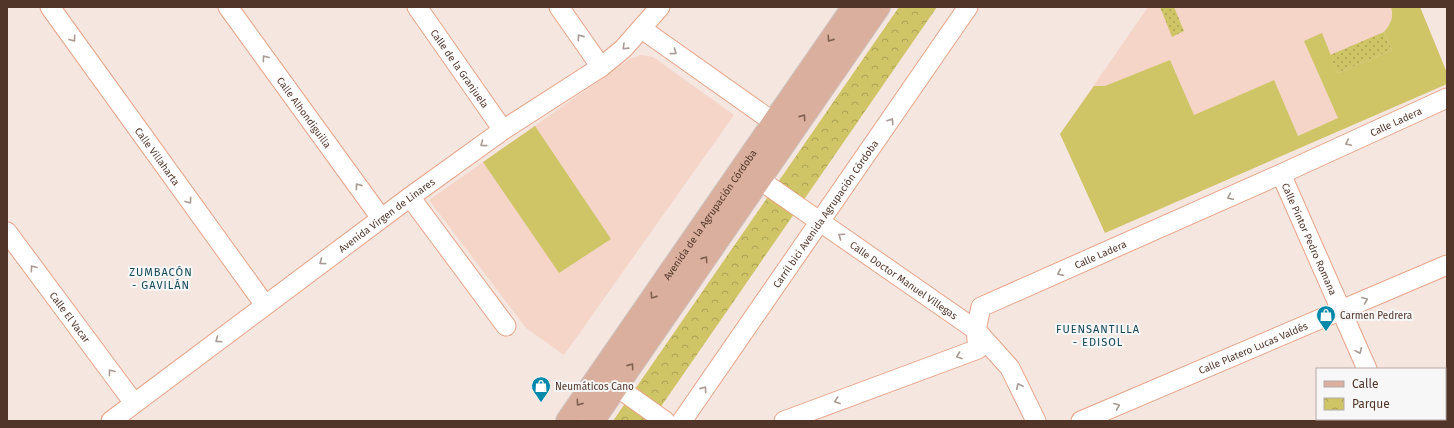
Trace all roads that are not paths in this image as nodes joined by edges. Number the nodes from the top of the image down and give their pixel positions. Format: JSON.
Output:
{"nodes":[{"id":1,"x":50,"y":7,"type":"edge"},
{"id":2,"x":228,"y":7,"type":"edge"},
{"id":3,"x":417,"y":7,"type":"edge"},
{"id":4,"x":560,"y":7,"type":"edge"},
{"id":5,"x":660,"y":7,"type":"edge"},
{"id":6,"x":853,"y":7,"type":"edge"},
{"id":7,"x":879,"y":7,"type":"edge"},
{"id":8,"x":968,"y":7,"type":"edge"},
{"id":9,"x":642,"y":29,"type":"junction"},
{"id":10,"x":601,"y":67,"type":"junction"},
{"id":11,"x":1447,"y":98,"type":"edge"},
{"id":12,"x":773,"y":123,"type":"junction"},
{"id":13,"x":503,"y":130,"type":"junction"},
{"id":14,"x":791,"y":135,"type":"junction"},
{"id":15,"x":742,"y":167,"type":"junction"},
{"id":16,"x":1282,"y":174,"type":"junction"},
{"id":17,"x":760,"y":179,"type":"junction"},
{"id":18,"x":410,"y":197,"type":"junction"},
{"id":19,"x":381,"y":218,"type":"junction"},
{"id":20,"x":821,"y":222,"type":"junction"},
{"id":21,"x":7,"y":232,"type":"edge"},
{"id":22,"x":1447,"y":265,"type":"edge"},
{"id":23,"x":265,"y":305,"type":"junction"},
{"id":24,"x":1341,"y":310,"type":"junction"},
{"id":25,"x":506,"y":326,"type":"dead end"},
{"id":26,"x":976,"y":330,"type":"junction"},
{"id":27,"x":1367,"y":368,"type":"edge"},
{"id":28,"x":617,"y":387,"type":"junction"},
{"id":29,"x":134,"y":403,"type":"junction"},
{"id":30,"x":111,"y":421,"type":"edge"},
{"id":31,"x":567,"y":421,"type":"edge"},
{"id":32,"x":593,"y":421,"type":"edge"},
{"id":33,"x":665,"y":421,"type":"edge"},
{"id":34,"x":682,"y":421,"type":"edge"},
{"id":35,"x":784,"y":421,"type":"edge"},
{"id":36,"x":1036,"y":421,"type":"edge"},
{"id":37,"x":1081,"y":421,"type":"edge"}],
"edges":[{"from":1,"to":23,"type":"street","name":"Calle Villaharta","one_way":true},
{"from":19,"to":2,"type":"street","name":"Calle Alhondiguilla","one_way":true},
{"from":3,"to":13,"type":"street","name":"Calle de la Granjuela"},
{"from":10,"to":4,"type":"street","one_way":true},
{"from":5,"to":9,"type":"street","name":"Avenida Virgen de Linares"},
{"from":6,"to":12,"type":"main road","name":"Avenida de la Agrupación Córdoba","one_way":true},
{"from":14,"to":7,"type":"main road","name":"Avenida de la Agrupación Córdoba","one_way":true},
{"from":20,"to":8,"type":"street","name":"Carril bici Avenida Agrupación Córdoba","one_way":true},
{"from":9,"to":10,"type":"street","name":"Avenida Virgen de Linares","one_way":true},
{"from":9,"to":12,"type":"street","one_way":true},
{"from":10,"to":13,"type":"street","name":"Avenida Virgen de Linares"},
{"from":11,"to":16,"type":"street","name":"Calle Ladera","one_way":true},
{"from":12,"to":14,"type":"street"},
{"from":12,"to":15,"type":"main road","name":"Avenida de la Agrupación Córdoba"},
{"from":13,"to":18,"type":"street","name":"Avenida Virgen de Linares","one_way":true},
{"from":14,"to":17,"type":"main road","name":"Avenida de la Agrupación Córdoba"},
{"from":15,"to":17,"type":"street","name":"Calle Doctor Manuel Villegas"},
{"from":15,"to":31,"type":"main road","name":"Avenida de la Agrupación Córdoba","one_way":true},
{"from":16,"to":24,"type":"street","name":"Calle Pintor Pedro Romana"},
{"from":16,"to":26,"type":"street","name":"Calle Ladera","one_way":true},
{"from":17,"to":20,"type":"street","name":"Calle Doctor Manuel Villegas"},
{"from":28,"to":17,"type":"main road","name":"Avenida de la Agrupación Córdoba","one_way":true},
{"from":18,"to":19,"type":"street","name":"Avenida Virgen de Linares"},
{"from":18,"to":25,"type":"street"},
{"from":19,"to":23,"type":"street","name":"Avenida Virgen de Linares","one_way":true},
{"from":26,"to":20,"type":"street","name":"Calle Doctor Manuel Villegas","one_way":true},
{"from":34,"to":20,"type":"street","name":"Carril bici Avenida Agrupación Córdoba","one_way":true},
{"from":29,"to":21,"type":"street","name":"Calle El Vacar","one_way":true},
{"from":24,"to":22,"type":"street","name":"Calle Platero Lucas Valdés","one_way":true},
{"from":23,"to":29,"type":"street","name":"Avenida Virgen de Linares","one_way":true},
{"from":24,"to":27,"type":"street","name":"Calle Pintor Pedro Romana","one_way":true},
{"from":37,"to":24,"type":"street","name":"Calle Platero Lucas Valdés","one_way":true},
{"from":26,"to":35,"type":"street","name":"Calle Ladera","one_way":true},
{"from":36,"to":26,"type":"street","name":"Calle Doctor Manuel Villegas","one_way":true},
{"from":28,"to":32,"type":"main road","name":"Avenida de la Agrupación Córdoba"},
{"from":28,"to":33,"type":"street"},
{"from":29,"to":30,"type":"street","name":"Avenida Virgen de Linares"}]}
